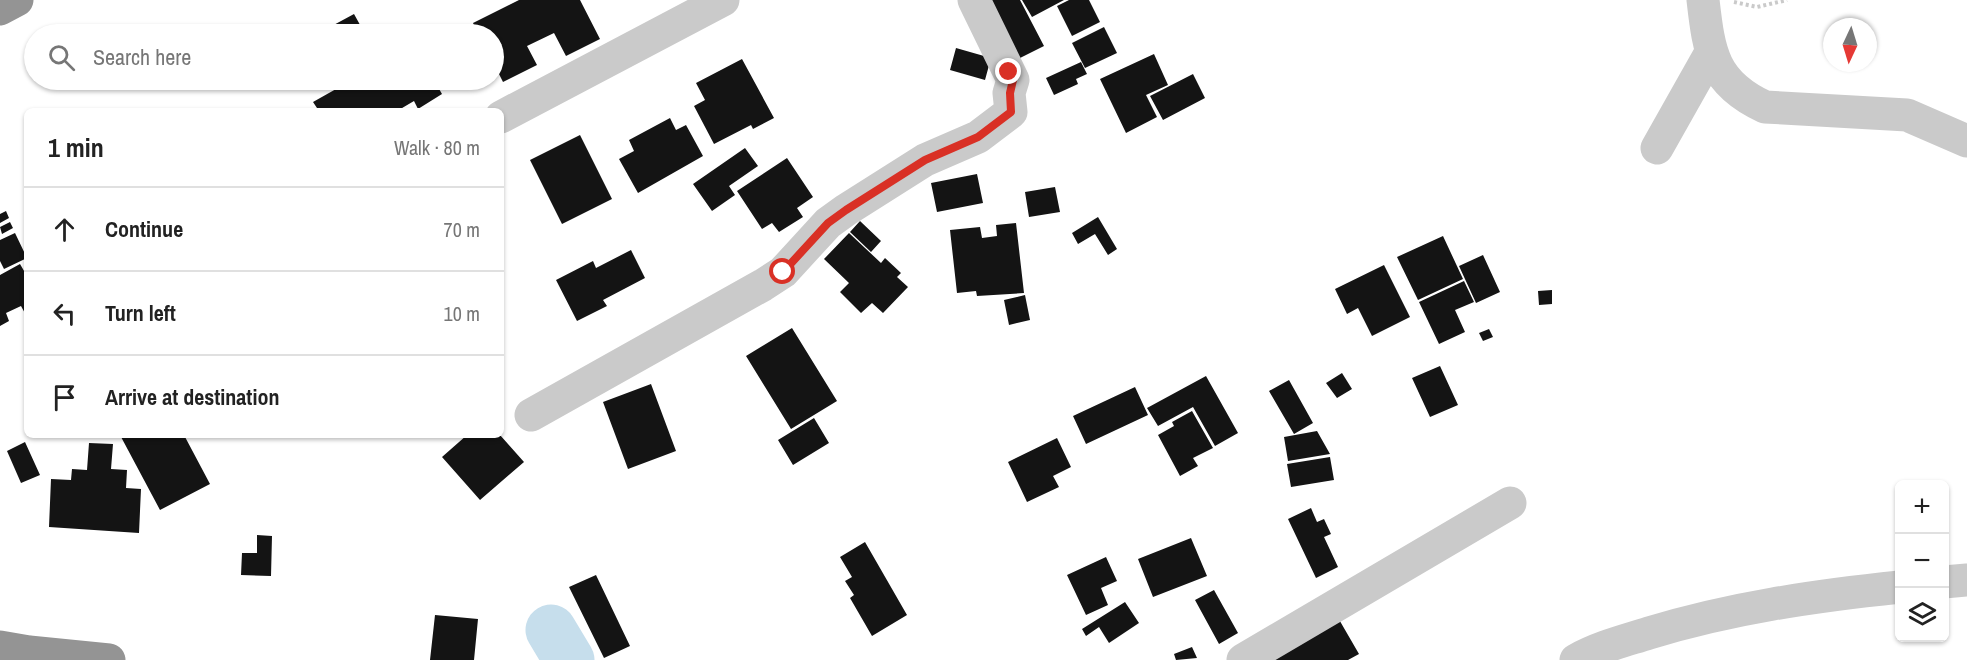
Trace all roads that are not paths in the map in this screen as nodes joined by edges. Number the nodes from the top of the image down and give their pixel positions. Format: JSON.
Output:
{"nodes":[{"id":1,"x":17,"y":0,"type":"edge"},
{"id":2,"x":723,"y":0,"type":"edge"},
{"id":3,"x":974,"y":0,"type":"edge"},
{"id":4,"x":1716,"y":1,"type":"edge"},
{"id":5,"x":0,"y":9,"type":"edge"},
{"id":6,"x":1710,"y":54,"type":"junction"},
{"id":7,"x":504,"y":115,"type":"edge"},
{"id":8,"x":1967,"y":141,"type":"edge"},
{"id":9,"x":1657,"y":148,"type":"dead end"},
{"id":10,"x":531,"y":415,"type":"dead end"},
{"id":11,"x":1510,"y":503,"type":"dead end"},
{"id":12,"x":1967,"y":580,"type":"edge"},
{"id":13,"x":1949,"y":582,"type":"edge"},
{"id":14,"x":1895,"y":587,"type":"edge"},
{"id":15,"x":0,"y":647,"type":"edge"},
{"id":16,"x":109,"y":660,"type":"edge"},
{"id":17,"x":1243,"y":660,"type":"edge"},
{"id":18,"x":1576,"y":660,"type":"edge"}],
"edges":[{"from":1,"to":5,"type":"highway"},
{"from":2,"to":7,"type":"street"},
{"from":3,"to":10,"type":"street"},
{"from":4,"to":6,"type":"street"},
{"from":6,"to":8,"type":"street"},
{"from":6,"to":9,"type":"street"},
{"from":11,"to":17,"type":"street"},
{"from":12,"to":13,"type":"street"},
{"from":14,"to":18,"type":"street"},
{"from":15,"to":16,"type":"highway"}]}
